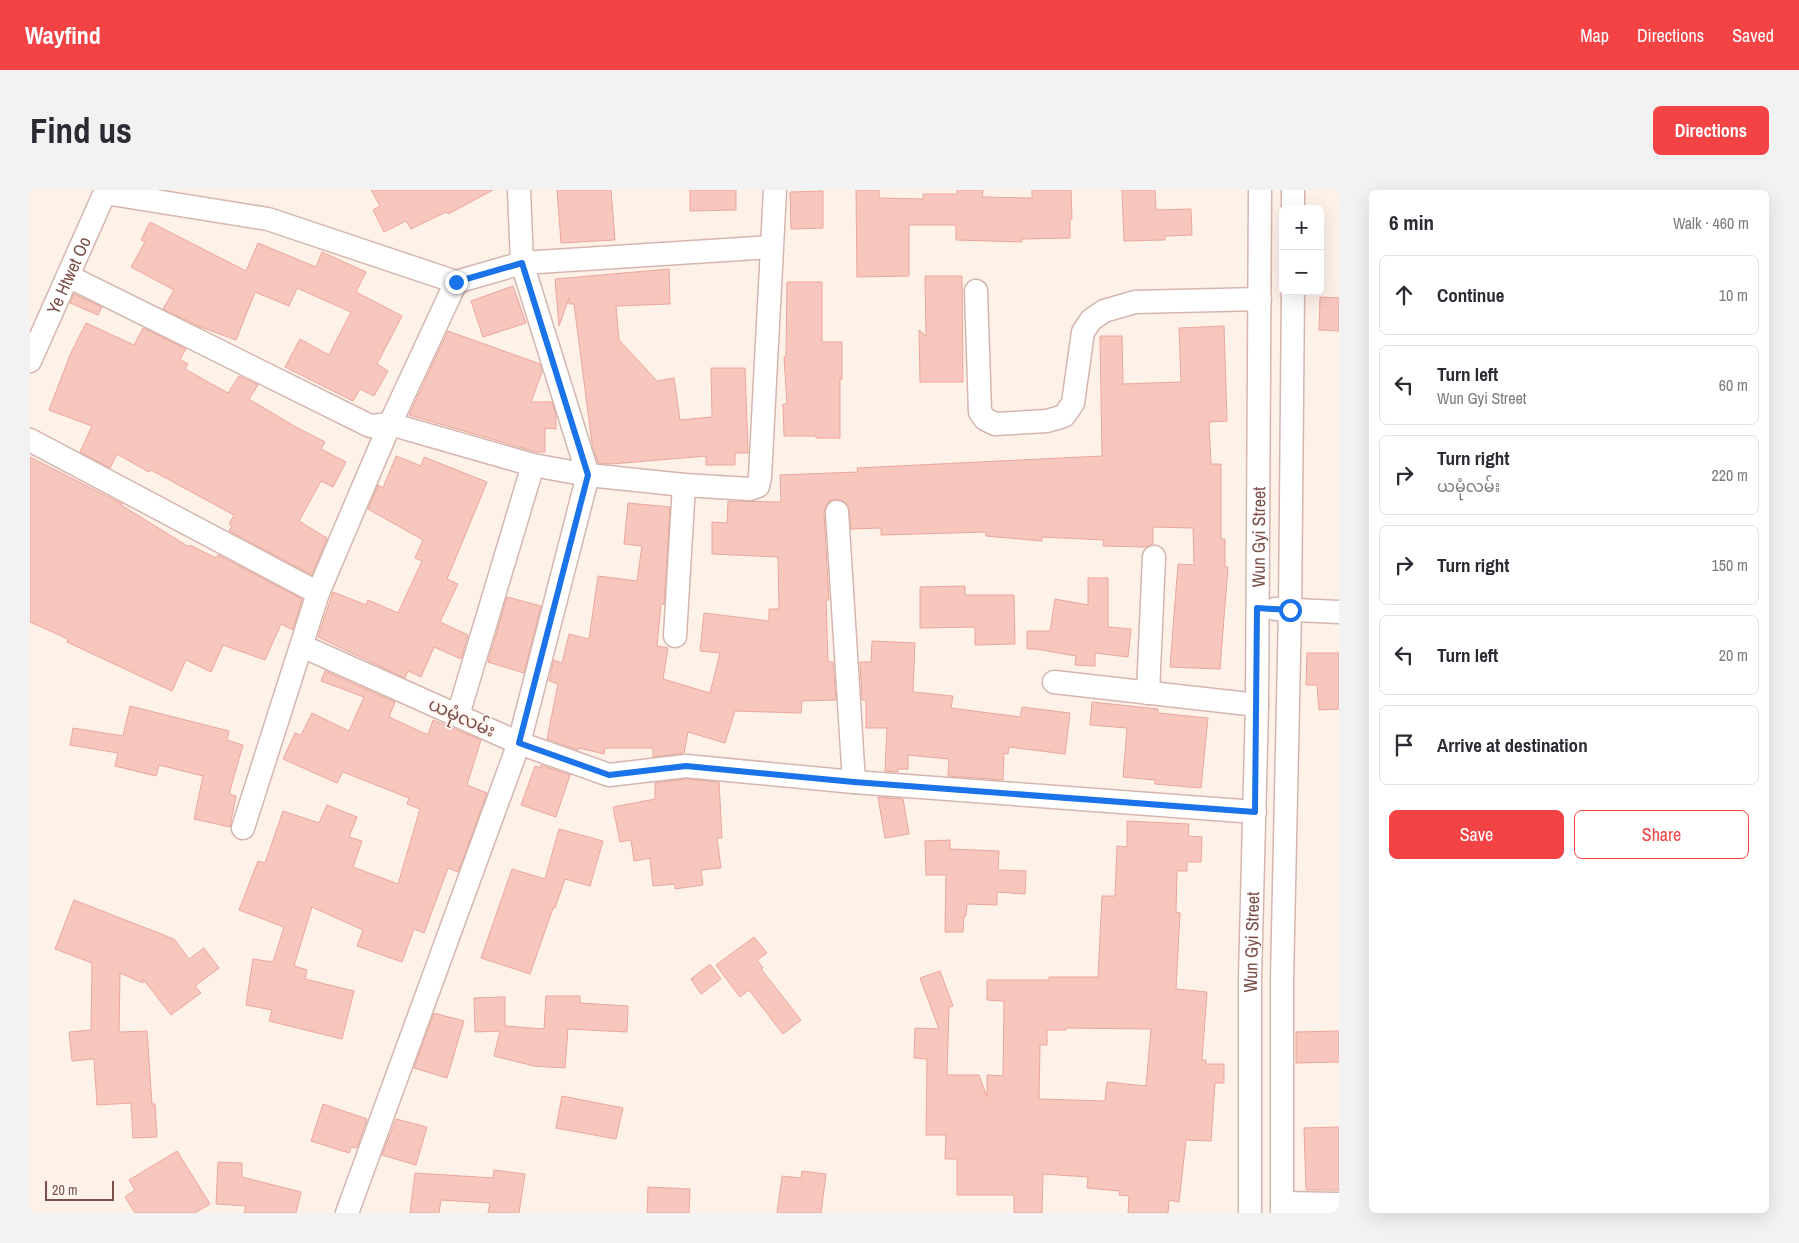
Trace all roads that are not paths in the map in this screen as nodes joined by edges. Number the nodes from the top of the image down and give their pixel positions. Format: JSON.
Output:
{"nodes":[{"id":1,"x":519,"y":190,"type":"edge"},
{"id":2,"x":775,"y":190,"type":"edge"},
{"id":3,"x":1260,"y":190,"type":"edge"},
{"id":4,"x":1293,"y":190,"type":"edge"},
{"id":5,"x":106,"y":192,"type":"edge"},
{"id":6,"x":1293,"y":205,"type":"edge"},
{"id":7,"x":771,"y":247,"type":"junction"},
{"id":8,"x":522,"y":263,"type":"junction"},
{"id":9,"x":68,"y":276,"type":"junction"},
{"id":10,"x":456,"y":282,"type":"junction"},
{"id":11,"x":976,"y":291,"type":"dead end"},
{"id":12,"x":1293,"y":295,"type":"edge"},
{"id":13,"x":1260,"y":299,"type":"junction"},
{"id":14,"x":30,"y":362,"type":"edge"},
{"id":15,"x":390,"y":424,"type":"junction"},
{"id":16,"x":30,"y":440,"type":"edge"},
{"id":17,"x":533,"y":465,"type":"junction"},
{"id":18,"x":588,"y":475,"type":"junction"},
{"id":19,"x":684,"y":485,"type":"junction"},
{"id":20,"x":836,"y":512,"type":"dead end"},
{"id":21,"x":1154,"y":557,"type":"dead end"},
{"id":22,"x":318,"y":593,"type":"junction"},
{"id":23,"x":1257,"y":608,"type":"junction"},
{"id":24,"x":1290,"y":610,"type":"junction"},
{"id":25,"x":1339,"y":612,"type":"edge"},
{"id":26,"x":675,"y":636,"type":"dead end"},
{"id":27,"x":302,"y":646,"type":"junction"},
{"id":28,"x":1054,"y":682,"type":"dead end"},
{"id":29,"x":1148,"y":693,"type":"junction"},
{"id":30,"x":1257,"y":705,"type":"junction"},
{"id":31,"x":458,"y":716,"type":"junction"},
{"id":32,"x":519,"y":743,"type":"junction"},
{"id":33,"x":854,"y":782,"type":"junction"},
{"id":34,"x":1255,"y":812,"type":"junction"},
{"id":35,"x":243,"y":828,"type":"dead end"},
{"id":36,"x":1339,"y":1204,"type":"edge"},
{"id":37,"x":1282,"y":1208,"type":"edge"},
{"id":38,"x":347,"y":1213,"type":"edge"},
{"id":39,"x":1250,"y":1213,"type":"edge"}],
"edges":[{"from":1,"to":8,"type":"street"},
{"from":2,"to":7,"type":"street"},
{"from":3,"to":13,"type":"street","name":"Wun Gyi Street"},
{"from":4,"to":6,"type":"street"},
{"from":5,"to":9,"type":"street","name":"Ye Htwet Oo"},
{"from":5,"to":10,"type":"street"},
{"from":7,"to":8,"type":"street"},
{"from":7,"to":19,"type":"street"},
{"from":8,"to":10,"type":"street"},
{"from":8,"to":18,"type":"street"},
{"from":9,"to":14,"type":"street","name":"Ye Htwet Oo"},
{"from":9,"to":15,"type":"street"},
{"from":10,"to":15,"type":"street"},
{"from":11,"to":13,"type":"street"},
{"from":12,"to":24,"type":"street","name":"Wun Gyi Street"},
{"from":13,"to":23,"type":"street","name":"Wun Gyi Street"},
{"from":15,"to":17,"type":"street"},
{"from":15,"to":22,"type":"street"},
{"from":16,"to":22,"type":"street"},
{"from":17,"to":18,"type":"street"},
{"from":17,"to":31,"type":"street"},
{"from":18,"to":19,"type":"street"},
{"from":18,"to":32,"type":"street"},
{"from":19,"to":26,"type":"street"},
{"from":20,"to":33,"type":"street"},
{"from":21,"to":29,"type":"street"},
{"from":22,"to":27,"type":"street"},
{"from":23,"to":24,"type":"street"},
{"from":23,"to":30,"type":"street","name":"Wun Gyi Street"},
{"from":24,"to":25,"type":"street"},
{"from":24,"to":37,"type":"street","name":"Wun Gyi Street"},
{"from":27,"to":31,"type":"street","name":"ယမုံလမ်း"},
{"from":27,"to":35,"type":"street"},
{"from":28,"to":29,"type":"street"},
{"from":29,"to":30,"type":"street"},
{"from":30,"to":34,"type":"street","name":"Wun Gyi Street"},
{"from":31,"to":32,"type":"street","name":"ယမုံလမ်း"},
{"from":32,"to":33,"type":"street","name":"ယမုံလမ်း"},
{"from":32,"to":38,"type":"street"},
{"from":33,"to":34,"type":"street","name":"ယမုံလမ်း"},
{"from":34,"to":39,"type":"street","name":"Wun Gyi Street"},
{"from":36,"to":37,"type":"street"}]}
